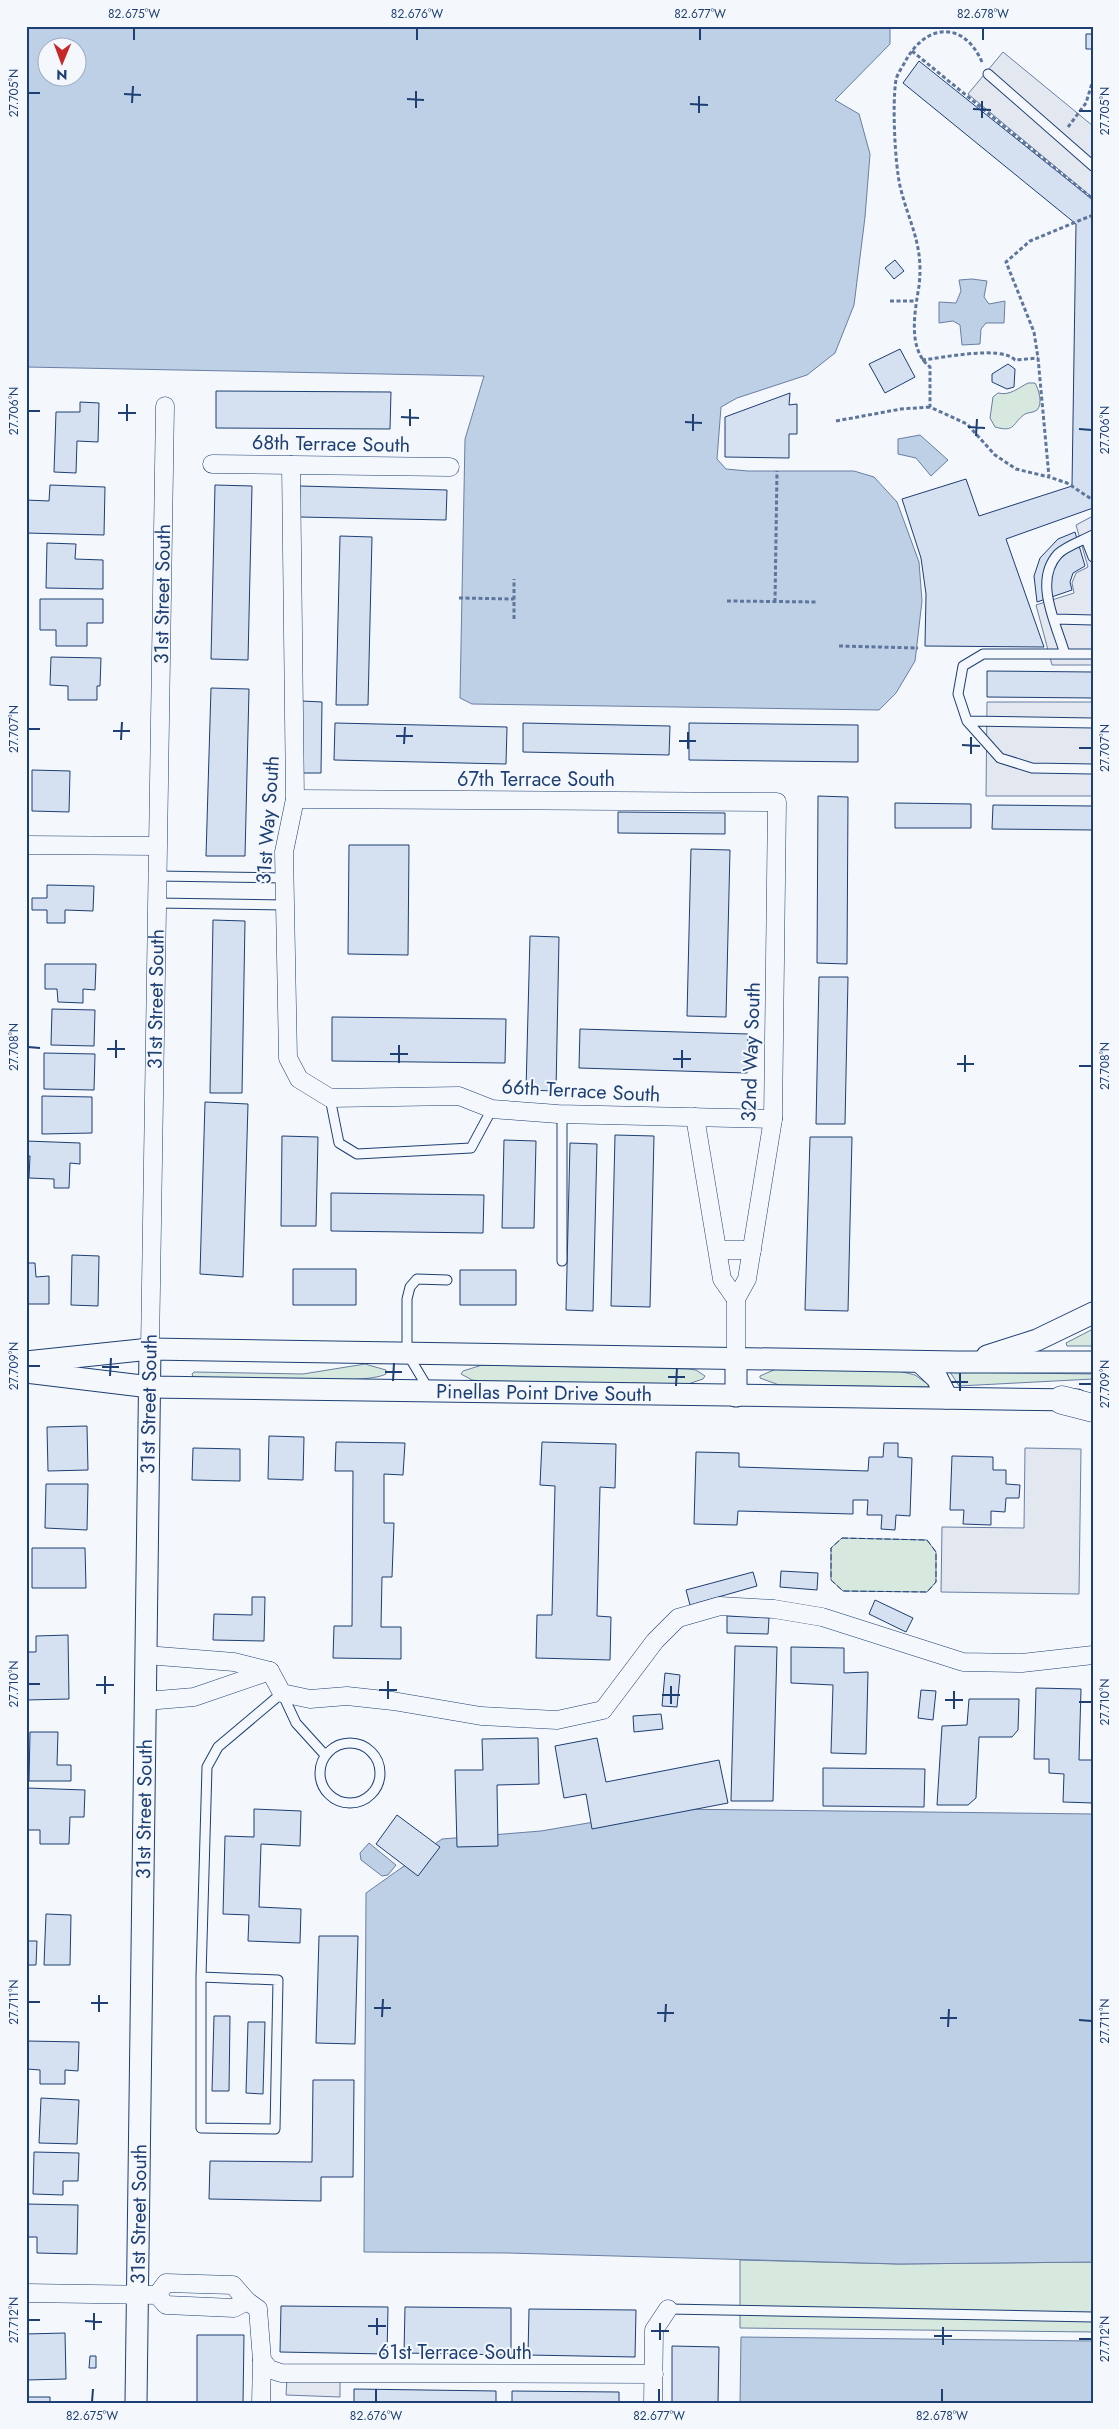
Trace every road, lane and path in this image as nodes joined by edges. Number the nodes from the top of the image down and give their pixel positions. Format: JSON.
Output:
{"nodes":[{"id":1,"x":912,"y":50,"type":"junction"},
{"id":2,"x":988,"y":74,"type":"joint"},
{"id":3,"x":1093,"y":80,"type":"edge"},
{"id":4,"x":1060,"y":137,"type":"junction"},
{"id":5,"x":1093,"y":166,"type":"edge"},
{"id":6,"x":1093,"y":199,"type":"edge"},
{"id":7,"x":1093,"y":216,"type":"edge"},
{"id":8,"x":890,"y":301,"type":"dead end"},
{"id":9,"x":916,"y":301,"type":"junction"},
{"id":10,"x":1038,"y":358,"type":"junction"},
{"id":11,"x":922,"y":360,"type":"junction"},
{"id":12,"x":164,"y":406,"type":"dead end"},
{"id":13,"x":930,"y":407,"type":"junction"},
{"id":14,"x":836,"y":421,"type":"dead end"},
{"id":15,"x":212,"y":464,"type":"dead end"},
{"id":16,"x":291,"y":465,"type":"junction"},
{"id":17,"x":450,"y":467,"type":"dead end"},
{"id":18,"x":777,"y":471,"type":"dead end"},
{"id":19,"x":1049,"y":477,"type":"junction"},
{"id":20,"x":1093,"y":500,"type":"edge"},
{"id":21,"x":1090,"y":537,"type":"edge"},
{"id":22,"x":1093,"y":557,"type":"edge"},
{"id":23,"x":514,"y":578,"type":"dead end"},
{"id":24,"x":459,"y":598,"type":"dead end"},
{"id":25,"x":514,"y":599,"type":"junction"},
{"id":26,"x":727,"y":601,"type":"dead end"},
{"id":27,"x":775,"y":602,"type":"junction"},
{"id":28,"x":818,"y":602,"type":"dead end"},
{"id":29,"x":514,"y":619,"type":"dead end"},
{"id":30,"x":1055,"y":620,"type":"junction"},
{"id":31,"x":1093,"y":620,"type":"edge"},
{"id":32,"x":839,"y":646,"type":"dead end"},
{"id":33,"x":918,"y":648,"type":"dead end"},
{"id":34,"x":1065,"y":654,"type":"junction"},
{"id":35,"x":1093,"y":654,"type":"edge"},
{"id":36,"x":967,"y":721,"type":"junction"},
{"id":37,"x":1093,"y":723,"type":"edge"},
{"id":38,"x":1093,"y":769,"type":"edge"},
{"id":39,"x":295,"y":799,"type":"junction"},
{"id":40,"x":777,"y":802,"type":"joint"},
{"id":41,"x":26,"y":845,"type":"edge"},
{"id":42,"x":157,"y":846,"type":"junction"},
{"id":43,"x":157,"y":876,"type":"junction"},
{"id":44,"x":284,"y":878,"type":"junction"},
{"id":45,"x":156,"y":903,"type":"junction"},
{"id":46,"x":285,"y":905,"type":"junction"},
{"id":47,"x":330,"y":1098,"type":"junction"},
{"id":48,"x":492,"y":1109,"type":"junction"},
{"id":49,"x":562,"y":1114,"type":"junction"},
{"id":50,"x":695,"y":1117,"type":"junction"},
{"id":51,"x":773,"y":1119,"type":"junction"},
{"id":52,"x":718,"y":1250,"type":"junction"},
{"id":53,"x":752,"y":1250,"type":"junction"},
{"id":54,"x":562,"y":1261,"type":"dead end"},
{"id":55,"x":447,"y":1280,"type":"dead end"},
{"id":56,"x":736,"y":1299,"type":"junction"},
{"id":57,"x":1093,"y":1313,"type":"edge"},
{"id":58,"x":150,"y":1349,"type":"junction"},
{"id":59,"x":407,"y":1353,"type":"junction"},
{"id":60,"x":736,"y":1358,"type":"junction"},
{"id":61,"x":26,"y":1362,"type":"edge"},
{"id":62,"x":920,"y":1362,"type":"junction"},
{"id":63,"x":957,"y":1362,"type":"junction"},
{"id":64,"x":1093,"y":1362,"type":"edge"},
{"id":65,"x":26,"y":1372,"type":"edge"},
{"id":66,"x":150,"y":1388,"type":"junction"},
{"id":67,"x":430,"y":1392,"type":"junction"},
{"id":68,"x":736,"y":1396,"type":"junction"},
{"id":69,"x":947,"y":1398,"type":"junction"},
{"id":70,"x":1062,"y":1400,"type":"junction"},
{"id":71,"x":1093,"y":1400,"type":"edge"},
{"id":72,"x":1093,"y":1408,"type":"edge"},
{"id":73,"x":146,"y":1655,"type":"junction"},
{"id":74,"x":1093,"y":1655,"type":"edge"},
{"id":75,"x":270,"y":1672,"type":"junction"},
{"id":76,"x":282,"y":1693,"type":"junction"},
{"id":77,"x":146,"y":1700,"type":"junction"},
{"id":78,"x":325,"y":1756,"type":"junction"},
{"id":79,"x":200,"y":1977,"type":"junction"},
{"id":80,"x":26,"y":2293,"type":"edge"},
{"id":81,"x":148,"y":2295,"type":"junction"},
{"id":82,"x":668,"y":2309,"type":"joint"},
{"id":83,"x":1093,"y":2317,"type":"edge"},
{"id":84,"x":262,"y":2360,"type":"junction"},
{"id":85,"x":654,"y":2374,"type":"junction"},
{"id":86,"x":136,"y":2403,"type":"edge"},
{"id":87,"x":261,"y":2403,"type":"edge"},
{"id":88,"x":654,"y":2403,"type":"edge"}],
"edges":[{"from":1,"to":2,"type":"path"},
{"from":1,"to":6,"type":"path"},
{"from":1,"to":9,"type":"path"},
{"from":2,"to":4,"type":"lane"},
{"from":3,"to":4,"type":"path"},
{"from":4,"to":5,"type":"lane"},
{"from":7,"to":10,"type":"path"},
{"from":8,"to":9,"type":"path"},
{"from":9,"to":11,"type":"path"},
{"from":10,"to":11,"type":"path"},
{"from":10,"to":19,"type":"path"},
{"from":11,"to":13,"type":"path"},
{"from":12,"to":42,"type":"street","name":"31st Street South"},
{"from":13,"to":14,"type":"path"},
{"from":13,"to":19,"type":"path"},
{"from":15,"to":16,"type":"street","name":"68th Terrace South"},
{"from":16,"to":17,"type":"street","name":"68th Terrace South"},
{"from":16,"to":39,"type":"street","name":"31st Way South"},
{"from":18,"to":27,"type":"path"},
{"from":19,"to":20,"type":"path"},
{"from":21,"to":22,"type":"lane"},
{"from":21,"to":30,"type":"lane"},
{"from":23,"to":25,"type":"path"},
{"from":24,"to":25,"type":"path"},
{"from":25,"to":29,"type":"path"},
{"from":26,"to":27,"type":"path"},
{"from":27,"to":28,"type":"path"},
{"from":30,"to":31,"type":"lane"},
{"from":30,"to":34,"type":"lane"},
{"from":32,"to":33,"type":"path"},
{"from":34,"to":35,"type":"lane"},
{"from":34,"to":36,"type":"lane"},
{"from":36,"to":37,"type":"lane"},
{"from":36,"to":38,"type":"lane"},
{"from":39,"to":40,"type":"street","name":"67th Terrace South"},
{"from":39,"to":44,"type":"street","name":"31st Way South"},
{"from":40,"to":51,"type":"street","name":"32nd Way South"},
{"from":41,"to":42,"type":"street"},
{"from":42,"to":43,"type":"street","name":"31st Street South"},
{"from":43,"to":44,"type":"lane"},
{"from":43,"to":45,"type":"street","name":"31st Street South"},
{"from":44,"to":46,"type":"street","name":"31st Way South"},
{"from":45,"to":46,"type":"lane"},
{"from":45,"to":58,"type":"street","name":"31st Street South"},
{"from":46,"to":47,"type":"street","name":"31st Way South"},
{"from":47,"to":48,"type":"street","name":"66th Terrace South"},
{"from":47,"to":48,"type":"lane"},
{"from":48,"to":49,"type":"street","name":"66th Terrace South"},
{"from":49,"to":50,"type":"street","name":"66th Terrace South"},
{"from":49,"to":54,"type":"lane"},
{"from":50,"to":51,"type":"street","name":"66th Terrace South"},
{"from":50,"to":52,"type":"street"},
{"from":51,"to":53,"type":"street","name":"32nd Way South"},
{"from":52,"to":53,"type":"street"},
{"from":52,"to":56,"type":"street"},
{"from":53,"to":56,"type":"street","name":"32nd Way South"},
{"from":55,"to":59,"type":"lane"},
{"from":56,"to":60,"type":"street","name":"32nd Way South"},
{"from":57,"to":63,"type":"street"},
{"from":58,"to":59,"type":"street","name":"Pinellas Point Drive South"},
{"from":58,"to":61,"type":"street","name":"Pinellas Point Drive South"},
{"from":58,"to":66,"type":"street","name":"31st Street South"},
{"from":59,"to":60,"type":"street","name":"Pinellas Point Drive South"},
{"from":59,"to":67,"type":"lane"},
{"from":60,"to":62,"type":"street","name":"Pinellas Point Drive South"},
{"from":60,"to":68,"type":"street"},
{"from":62,"to":63,"type":"street","name":"Pinellas Point Drive South"},
{"from":62,"to":69,"type":"street"},
{"from":63,"to":64,"type":"street","name":"Pinellas Point Drive South"},
{"from":65,"to":66,"type":"street","name":"Pinellas Point Drive South"},
{"from":66,"to":67,"type":"street","name":"Pinellas Point Drive South"},
{"from":66,"to":73,"type":"street","name":"31st Street South"},
{"from":67,"to":68,"type":"street","name":"Pinellas Point Drive South"},
{"from":68,"to":69,"type":"street","name":"Pinellas Point Drive South"},
{"from":69,"to":70,"type":"street","name":"Pinellas Point Drive South"},
{"from":70,"to":71,"type":"street","name":"Pinellas Point Drive South"},
{"from":70,"to":72,"type":"highway"},
{"from":73,"to":75,"type":"street"},
{"from":73,"to":77,"type":"street","name":"31st Street South"},
{"from":74,"to":76,"type":"street"},
{"from":75,"to":76,"type":"street"},
{"from":75,"to":77,"type":"street"},
{"from":76,"to":78,"type":"lane"},
{"from":76,"to":79,"type":"lane"},
{"from":77,"to":81,"type":"street","name":"31st Street South"},
{"from":78,"to":78,"type":"lane"},
{"from":79,"to":79,"type":"lane"},
{"from":80,"to":81,"type":"street"},
{"from":81,"to":84,"type":"street"},
{"from":81,"to":86,"type":"street","name":"31st Street South"},
{"from":82,"to":83,"type":"lane"},
{"from":82,"to":85,"type":"street"},
{"from":84,"to":85,"type":"street","name":"61st Terrace South"},
{"from":84,"to":87,"type":"street"},
{"from":85,"to":88,"type":"street"}]}
